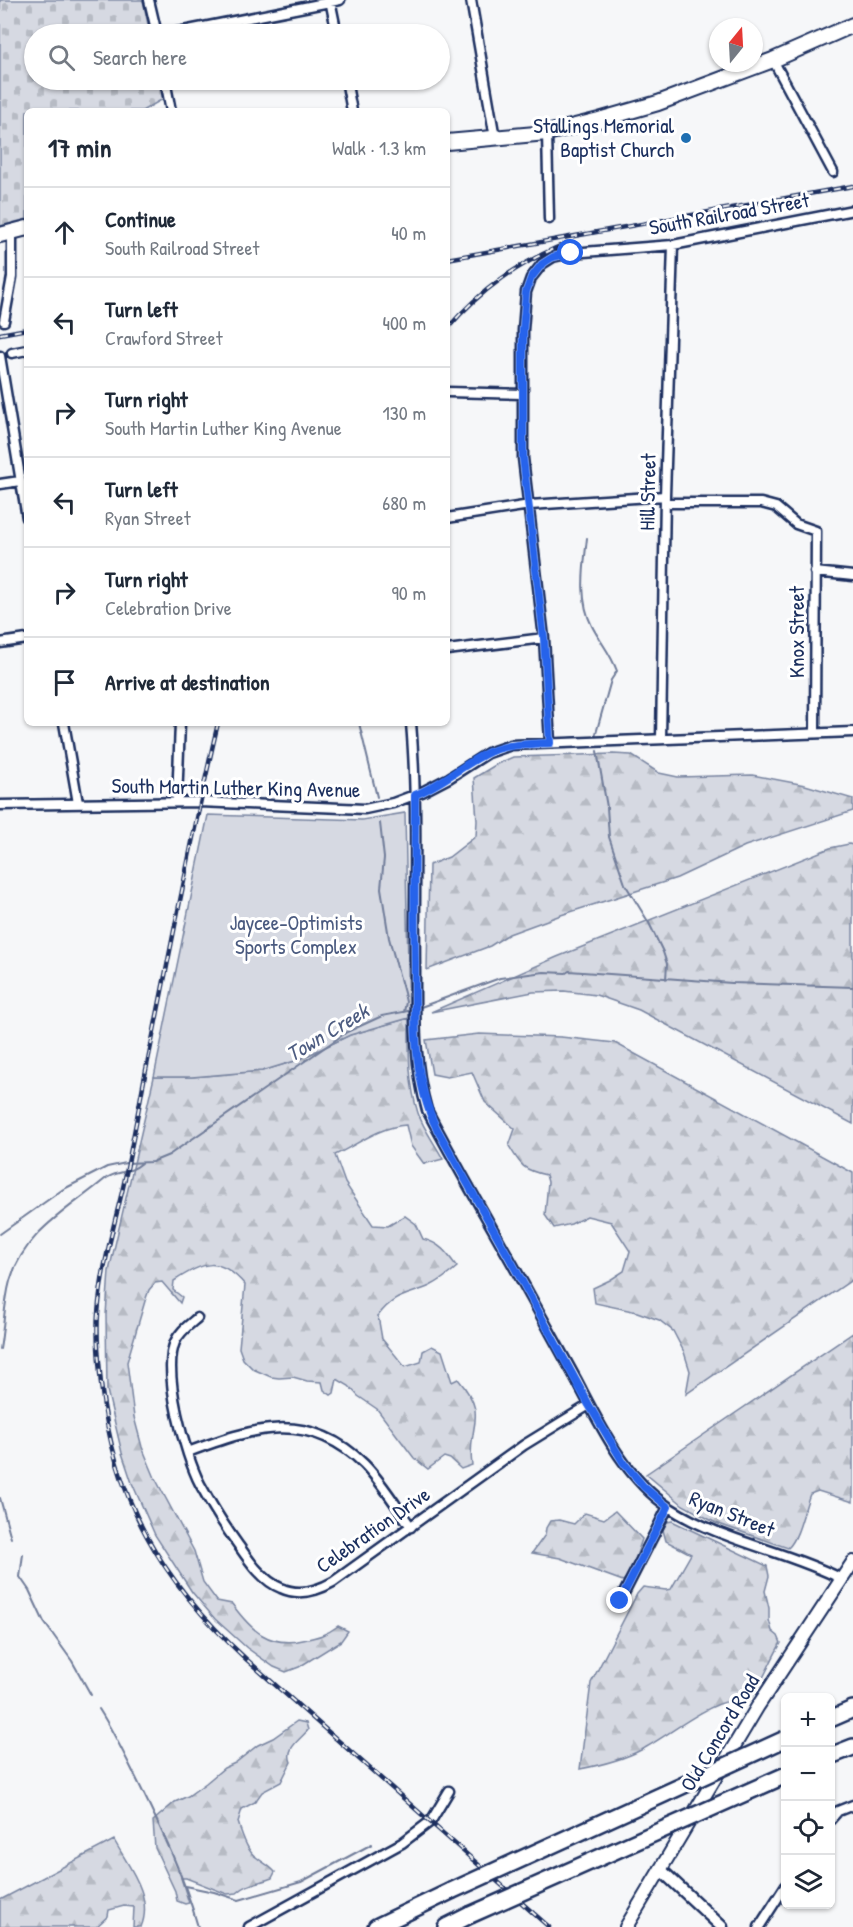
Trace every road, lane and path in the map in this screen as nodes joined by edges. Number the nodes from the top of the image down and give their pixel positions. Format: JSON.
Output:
{"nodes":[{"id":1,"x":149,"y":0,"type":"edge"},
{"id":2,"x":471,"y":0,"type":"edge"},
{"id":3,"x":334,"y":1,"type":"edge"},
{"id":4,"x":155,"y":24,"type":"edge"},
{"id":5,"x":218,"y":24,"type":"edge"},
{"id":6,"x":336,"y":24,"type":"edge"},
{"id":7,"x":853,"y":25,"type":"edge"},
{"id":8,"x":773,"y":60,"type":"junction"},
{"id":9,"x":167,"y":90,"type":"edge"},
{"id":10,"x":348,"y":90,"type":"edge"},
{"id":11,"x":170,"y":108,"type":"edge"},
{"id":12,"x":351,"y":108,"type":"edge"},
{"id":13,"x":547,"y":133,"type":"junction"},
{"id":14,"x":495,"y":138,"type":"junction"},
{"id":15,"x":450,"y":142,"type":"edge"},
{"id":16,"x":833,"y":172,"type":"dead end"},
{"id":17,"x":853,"y":210,"type":"edge"},
{"id":18,"x":549,"y":219,"type":"dead end"},
{"id":19,"x":24,"y":229,"type":"edge"},
{"id":20,"x":6,"y":234,"type":"edge"},
{"id":21,"x":673,"y":245,"type":"junction"},
{"id":22,"x":4,"y":321,"type":"dead end"},
{"id":23,"x":24,"y":351,"type":"edge"},
{"id":24,"x":12,"y":353,"type":"dead end"},
{"id":25,"x":0,"y":356,"type":"edge"},
{"id":26,"x":450,"y":392,"type":"edge"},
{"id":27,"x":523,"y":394,"type":"junction"},
{"id":28,"x":20,"y":481,"type":"junction"},
{"id":29,"x":0,"y":484,"type":"edge"},
{"id":30,"x":665,"y":499,"type":"junction"},
{"id":31,"x":24,"y":503,"type":"edge"},
{"id":32,"x":530,"y":505,"type":"junction"},
{"id":33,"x":450,"y":518,"type":"edge"},
{"id":34,"x":815,"y":572,"type":"junction"},
{"id":35,"x":853,"y":576,"type":"edge"},
{"id":36,"x":544,"y":638,"type":"junction"},
{"id":37,"x":24,"y":639,"type":"edge"},
{"id":38,"x":0,"y":643,"type":"edge"},
{"id":39,"x":450,"y":650,"type":"edge"},
{"id":40,"x":65,"y":726,"type":"edge"},
{"id":41,"x":180,"y":726,"type":"edge"},
{"id":42,"x":411,"y":726,"type":"edge"},
{"id":43,"x":853,"y":732,"type":"edge"},
{"id":44,"x":816,"y":734,"type":"junction"},
{"id":45,"x":661,"y":739,"type":"junction"},
{"id":46,"x":550,"y":743,"type":"junction"},
{"id":47,"x":415,"y":795,"type":"junction"},
{"id":48,"x":177,"y":802,"type":"junction"},
{"id":49,"x":78,"y":803,"type":"junction"},
{"id":50,"x":0,"y":804,"type":"edge"},
{"id":51,"x":197,"y":1318,"type":"dead end"},
{"id":52,"x":589,"y":1405,"type":"junction"},
{"id":53,"x":188,"y":1452,"type":"junction"},
{"id":54,"x":668,"y":1507,"type":"junction"},
{"id":55,"x":411,"y":1527,"type":"junction"},
{"id":56,"x":853,"y":1562,"type":"edge"},
{"id":57,"x":842,"y":1579,"type":"junction"},
{"id":58,"x":620,"y":1601,"type":"dead end"},
{"id":59,"x":853,"y":1709,"type":"edge"},
{"id":60,"x":835,"y":1717,"type":"edge"},
{"id":61,"x":781,"y":1741,"type":"edge"},
{"id":62,"x":853,"y":1747,"type":"edge"},
{"id":63,"x":835,"y":1754,"type":"edge"},
{"id":64,"x":781,"y":1777,"type":"edge"},
{"id":65,"x":449,"y":1791,"type":"dead end"},
{"id":66,"x":853,"y":1805,"type":"edge"},
{"id":67,"x":835,"y":1815,"type":"edge"},
{"id":68,"x":660,"y":1869,"type":"junction"},
{"id":69,"x":781,"y":1893,"type":"edge"},
{"id":70,"x":249,"y":1927,"type":"edge"},
{"id":71,"x":376,"y":1927,"type":"edge"},
{"id":72,"x":446,"y":1927,"type":"edge"},
{"id":73,"x":626,"y":1927,"type":"edge"},
{"id":74,"x":722,"y":1927,"type":"edge"},
{"id":75,"x":759,"y":1927,"type":"edge"}],
"edges":[{"from":1,"to":4,"type":"street"},
{"from":2,"to":14,"type":"street"},
{"from":3,"to":5,"type":"street"},
{"from":3,"to":6,"type":"street"},
{"from":7,"to":8,"type":"main road"},
{"from":8,"to":13,"type":"main road"},
{"from":8,"to":16,"type":"street"},
{"from":9,"to":11,"type":"street"},
{"from":10,"to":12,"type":"street"},
{"from":13,"to":14,"type":"main road"},
{"from":13,"to":18,"type":"street"},
{"from":14,"to":15,"type":"main road"},
{"from":17,"to":21,"type":"street","name":"South Railroad Street"},
{"from":19,"to":20,"type":"main road"},
{"from":20,"to":22,"type":"street"},
{"from":21,"to":27,"type":"street","name":"South Railroad Street"},
{"from":21,"to":30,"type":"street","name":"Hill Street"},
{"from":23,"to":24,"type":"street"},
{"from":25,"to":28,"type":"street"},
{"from":26,"to":27,"type":"street"},
{"from":27,"to":32,"type":"street"},
{"from":28,"to":29,"type":"street"},
{"from":28,"to":31,"type":"street"},
{"from":30,"to":32,"type":"street"},
{"from":30,"to":34,"type":"street","name":"Knox Street"},
{"from":30,"to":45,"type":"street","name":"Hill Street"},
{"from":32,"to":33,"type":"street"},
{"from":32,"to":36,"type":"street"},
{"from":34,"to":35,"type":"street"},
{"from":34,"to":44,"type":"street","name":"Knox Street"},
{"from":36,"to":39,"type":"street"},
{"from":36,"to":46,"type":"street"},
{"from":37,"to":38,"type":"street"},
{"from":40,"to":49,"type":"street"},
{"from":41,"to":48,"type":"street"},
{"from":42,"to":47,"type":"street","name":"Ryan Street"},
{"from":43,"to":44,"type":"street","name":"South Martin Luther King Avenue"},
{"from":44,"to":45,"type":"street","name":"South Martin Luther King Avenue"},
{"from":45,"to":46,"type":"street","name":"South Martin Luther King Avenue"},
{"from":46,"to":47,"type":"street","name":"South Martin Luther King Avenue"},
{"from":47,"to":48,"type":"street","name":"South Martin Luther King Avenue"},
{"from":47,"to":52,"type":"street","name":"Ryan Street"},
{"from":48,"to":49,"type":"street","name":"South Martin Luther King Avenue"},
{"from":49,"to":50,"type":"street","name":"South Martin Luther King Avenue"},
{"from":51,"to":53,"type":"street","name":"Celebration Drive"},
{"from":52,"to":54,"type":"street","name":"Ryan Street"},
{"from":52,"to":55,"type":"street","name":"Celebration Drive"},
{"from":53,"to":55,"type":"street"},
{"from":53,"to":55,"type":"street","name":"Celebration Drive"},
{"from":54,"to":57,"type":"street","name":"Ryan Street"},
{"from":54,"to":58,"type":"street"},
{"from":56,"to":57,"type":"main road","name":"Old Concord Road"},
{"from":57,"to":68,"type":"main road","name":"Old Concord Road"},
{"from":59,"to":60,"type":"highway"},
{"from":61,"to":71,"type":"highway","bridge":true},
{"from":62,"to":63,"type":"highway"},
{"from":64,"to":72,"type":"highway","bridge":true},
{"from":65,"to":70,"type":"street"},
{"from":66,"to":67,"type":"street"},
{"from":68,"to":73,"type":"main road","name":"Old Concord Road"},
{"from":68,"to":74,"type":"street"},
{"from":69,"to":75,"type":"street"}]}
